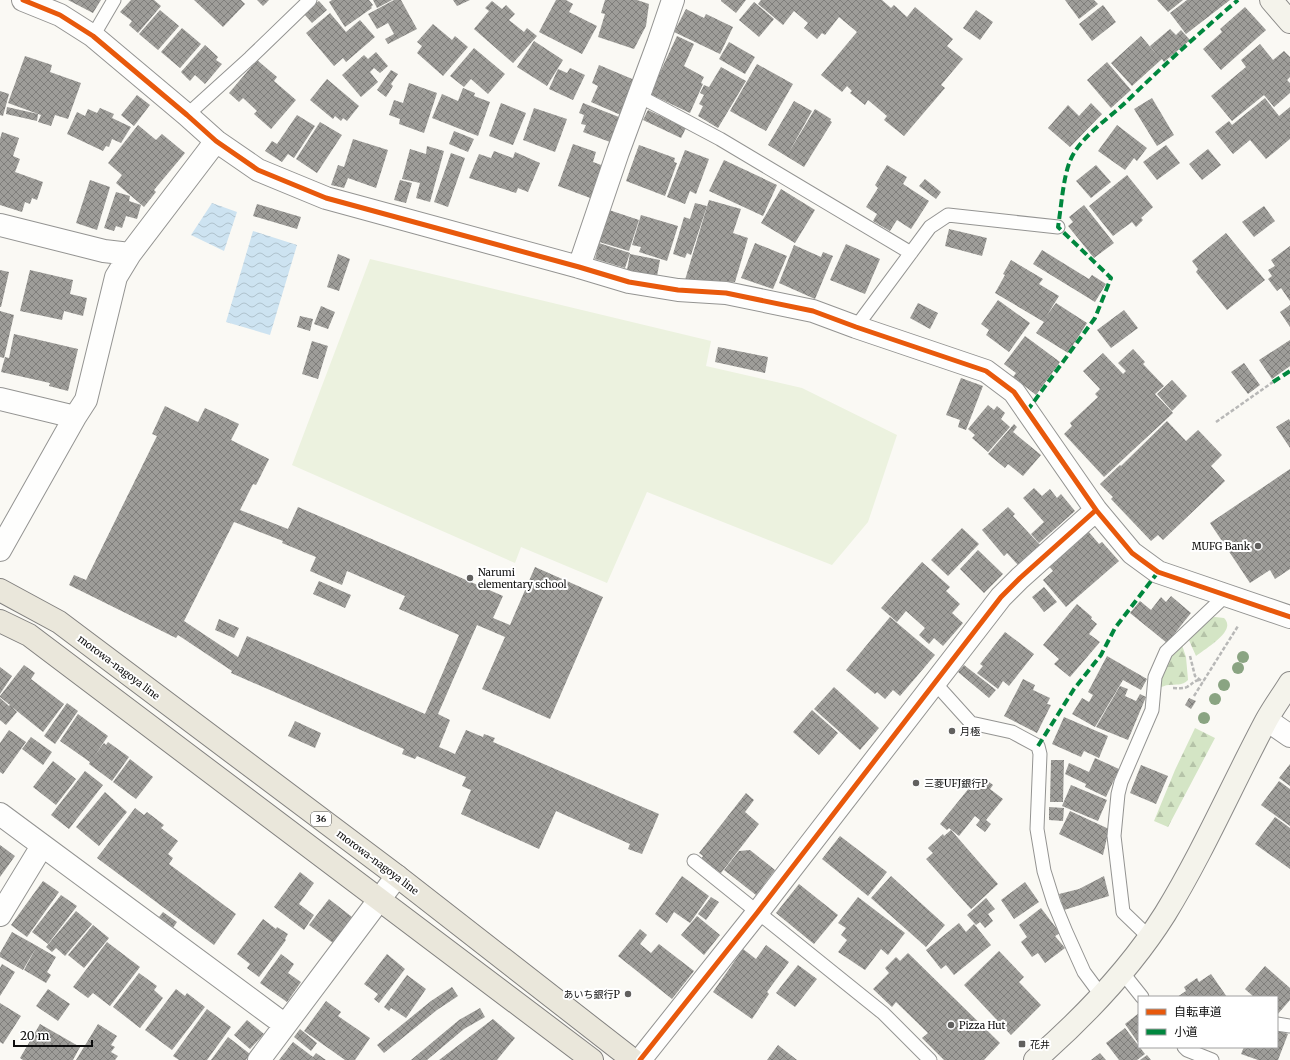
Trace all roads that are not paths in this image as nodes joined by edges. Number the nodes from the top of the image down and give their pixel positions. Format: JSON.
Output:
{"nodes":[{"id":1,"x":23,"y":0,"type":"edge"},
{"id":2,"x":114,"y":0,"type":"edge"},
{"id":3,"x":310,"y":0,"type":"edge"},
{"id":4,"x":673,"y":0,"type":"edge"},
{"id":5,"x":1271,"y":0,"type":"edge"},
{"id":6,"x":1290,"y":22,"type":"edge"},
{"id":7,"x":93,"y":36,"type":"junction"},
{"id":8,"x":639,"y":96,"type":"junction"},
{"id":9,"x":188,"y":115,"type":"junction"},
{"id":10,"x":216,"y":141,"type":"junction"},
{"id":11,"x":0,"y":225,"type":"edge"},
{"id":12,"x":1058,"y":227,"type":"dead end"},
{"id":13,"x":911,"y":253,"type":"junction"},
{"id":14,"x":130,"y":254,"type":"junction"},
{"id":15,"x":579,"y":267,"type":"junction"},
{"id":16,"x":856,"y":327,"type":"junction"},
{"id":17,"x":0,"y":399,"type":"edge"},
{"id":18,"x":75,"y":417,"type":"junction"},
{"id":19,"x":1096,"y":510,"type":"junction"},
{"id":20,"x":0,"y":550,"type":"edge"},
{"id":21,"x":0,"y":590,"type":"edge"},
{"id":22,"x":1225,"y":596,"type":"junction"},
{"id":23,"x":1290,"y":617,"type":"edge"},
{"id":24,"x":0,"y":621,"type":"edge"},
{"id":25,"x":934,"y":682,"type":"junction"},
{"id":26,"x":1290,"y":683,"type":"edge"},
{"id":27,"x":1267,"y":720,"type":"junction"},
{"id":28,"x":1290,"y":736,"type":"edge"},
{"id":29,"x":0,"y":814,"type":"edge"},
{"id":30,"x":42,"y":846,"type":"junction"},
{"id":31,"x":694,"y":861,"type":"dead end"},
{"id":32,"x":397,"y":876,"type":"junction"},
{"id":33,"x":380,"y":899,"type":"junction"},
{"id":34,"x":757,"y":913,"type":"junction"},
{"id":35,"x":0,"y":915,"type":"edge"},
{"id":36,"x":1149,"y":937,"type":"junction"},
{"id":37,"x":1122,"y":972,"type":"junction"},
{"id":38,"x":1101,"y":995,"type":"junction"},
{"id":39,"x":1141,"y":996,"type":"edge"},
{"id":40,"x":1278,"y":1024,"type":"edge"},
{"id":41,"x":285,"y":1025,"type":"junction"},
{"id":42,"x":1290,"y":1026,"type":"edge"},
{"id":43,"x":1185,"y":1048,"type":"edge"},
{"id":44,"x":259,"y":1060,"type":"edge"},
{"id":45,"x":592,"y":1060,"type":"edge"},
{"id":46,"x":633,"y":1060,"type":"edge"},
{"id":47,"x":640,"y":1060,"type":"edge"},
{"id":48,"x":930,"y":1060,"type":"edge"},
{"id":49,"x":1035,"y":1060,"type":"edge"},
{"id":50,"x":1212,"y":1060,"type":"edge"}],
"edges":[{"from":1,"to":7,"type":"street"},
{"from":2,"to":7,"type":"lane"},
{"from":3,"to":9,"type":"lane"},
{"from":4,"to":8,"type":"street"},
{"from":5,"to":6,"type":"street"},
{"from":7,"to":9,"type":"street"},
{"from":8,"to":13,"type":"lane"},
{"from":8,"to":15,"type":"street"},
{"from":9,"to":10,"type":"street"},
{"from":10,"to":14,"type":"street"},
{"from":10,"to":15,"type":"street"},
{"from":11,"to":14,"type":"street"},
{"from":12,"to":13,"type":"lane"},
{"from":13,"to":16,"type":"lane"},
{"from":14,"to":18,"type":"street"},
{"from":15,"to":16,"type":"street"},
{"from":16,"to":19,"type":"street"},
{"from":17,"to":18,"type":"street"},
{"from":18,"to":20,"type":"street"},
{"from":19,"to":22,"type":"street"},
{"from":19,"to":25,"type":"street"},
{"from":21,"to":32,"type":"main road","name":"morowa-nagoya line","number":"36"},
{"from":22,"to":23,"type":"street"},
{"from":22,"to":36,"type":"lane"},
{"from":24,"to":33,"type":"main road"},
{"from":25,"to":34,"type":"street"},
{"from":25,"to":38,"type":"lane"},
{"from":26,"to":27,"type":"street"},
{"from":27,"to":28,"type":"street"},
{"from":27,"to":36,"type":"street"},
{"from":29,"to":30,"type":"street"},
{"from":30,"to":35,"type":"street"},
{"from":30,"to":41,"type":"street"},
{"from":31,"to":34,"type":"lane"},
{"from":32,"to":33,"type":"street"},
{"from":32,"to":46,"type":"main road","name":"morowa-nagoya line","number":"36"},
{"from":33,"to":41,"type":"street"},
{"from":33,"to":45,"type":"main road"},
{"from":34,"to":47,"type":"street"},
{"from":34,"to":48,"type":"lane"},
{"from":36,"to":37,"type":"street"},
{"from":37,"to":38,"type":"street"},
{"from":37,"to":39,"type":"lane"},
{"from":38,"to":49,"type":"street"},
{"from":40,"to":42,"type":"lane"},
{"from":41,"to":44,"type":"street"},
{"from":43,"to":50,"type":"lane"}]}
